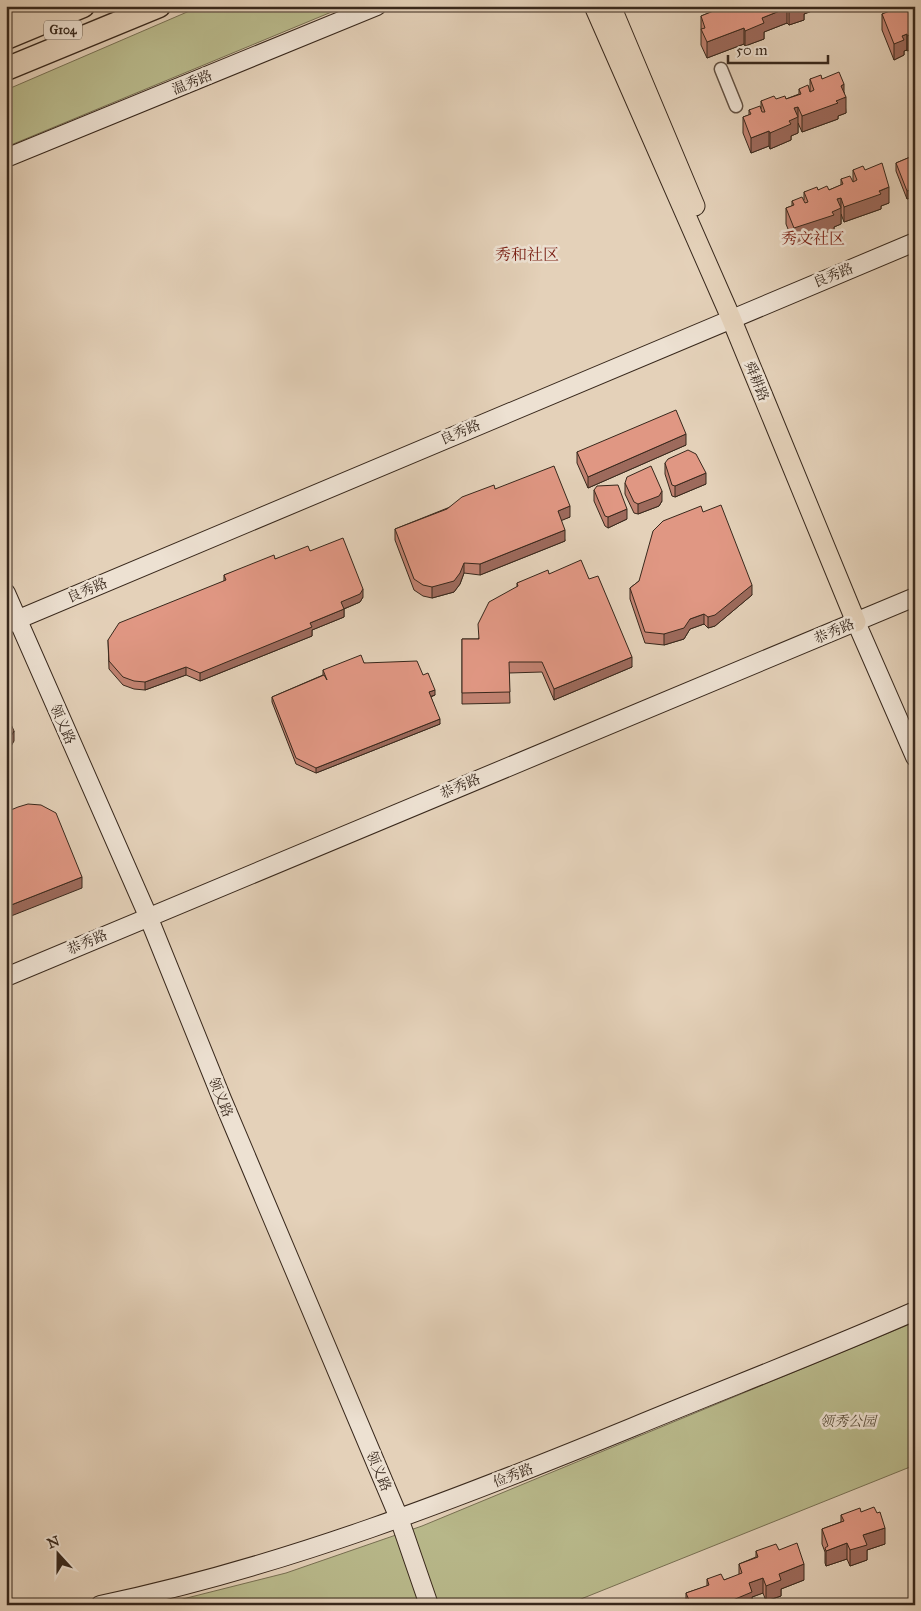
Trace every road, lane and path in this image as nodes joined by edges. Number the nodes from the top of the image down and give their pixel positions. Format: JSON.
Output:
{"nodes":[{"id":1,"x":32,"y":6,"type":"edge"},
{"id":2,"x":83,"y":6,"type":"edge"},
{"id":3,"x":120,"y":6,"type":"edge"},
{"id":4,"x":159,"y":6,"type":"edge"},
{"id":5,"x":377,"y":6,"type":"edge"},
{"id":6,"x":594,"y":6,"type":"edge"},
{"id":7,"x":611,"y":6,"type":"edge"},
{"id":8,"x":6,"y":17,"type":"edge"},
{"id":9,"x":6,"y":38,"type":"edge"},
{"id":10,"x":6,"y":55,"type":"edge"},
{"id":11,"x":6,"y":69,"type":"edge"},
{"id":12,"x":721,"y":69,"type":"dead end"},
{"id":13,"x":736,"y":106,"type":"dead end"},
{"id":14,"x":6,"y":158,"type":"edge"},
{"id":15,"x":915,"y":242,"type":"edge"},
{"id":16,"x":736,"y":315,"type":"junction"},
{"id":17,"x":6,"y":593,"type":"edge"},
{"id":18,"x":915,"y":597,"type":"edge"},
{"id":19,"x":861,"y":620,"type":"junction"},
{"id":20,"x":12,"y":622,"type":"edge"},
{"id":21,"x":915,"y":732,"type":"edge"},
{"id":22,"x":915,"y":757,"type":"edge"},
{"id":23,"x":148,"y":916,"type":"junction"},
{"id":24,"x":6,"y":977,"type":"edge"},
{"id":25,"x":915,"y":1311,"type":"edge"},
{"id":26,"x":399,"y":1518,"type":"junction"},
{"id":27,"x":100,"y":1605,"type":"edge"},
{"id":28,"x":429,"y":1605,"type":"edge"}],
"edges":[{"from":1,"to":8,"type":"highway"},
{"from":2,"to":9,"type":"highway"},
{"from":3,"to":10,"type":"highway","number":"G104"},
{"from":4,"to":11,"type":"highway"},
{"from":5,"to":14,"type":"street","name":"温秀路"},
{"from":6,"to":16,"type":"main road","name":"舜耕路"},
{"from":7,"to":16,"type":"main road","name":"舜耕路"},
{"from":12,"to":13,"type":"street"},
{"from":15,"to":16,"type":"street","name":"良秀路"},
{"from":16,"to":19,"type":"main road","name":"舜耕路"},
{"from":16,"to":20,"type":"street","name":"良秀路"},
{"from":17,"to":20,"type":"street","name":"领义路"},
{"from":18,"to":19,"type":"street","name":"恭秀路"},
{"from":19,"to":21,"type":"street","name":"舜耕路"},
{"from":19,"to":22,"type":"street","name":"舜耕路"},
{"from":19,"to":23,"type":"street","name":"恭秀路"},
{"from":20,"to":23,"type":"street","name":"领义路"},
{"from":23,"to":24,"type":"street","name":"恭秀路"},
{"from":23,"to":26,"type":"street","name":"领义路"},
{"from":25,"to":26,"type":"street","name":"俭秀路"},
{"from":26,"to":27,"type":"street","name":"俭秀路"},
{"from":26,"to":28,"type":"street","name":"领义路"}]}
